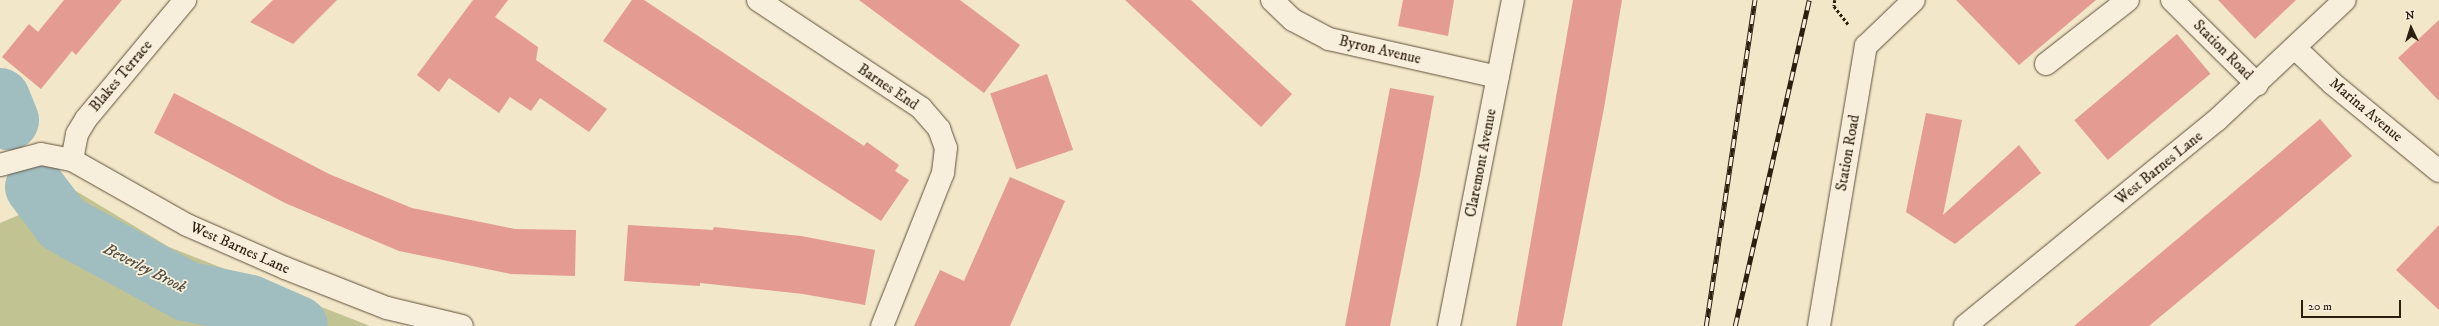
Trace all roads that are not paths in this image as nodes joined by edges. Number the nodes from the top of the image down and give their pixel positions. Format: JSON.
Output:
{"nodes":[{"id":1,"x":185,"y":0,"type":"edge"},
{"id":2,"x":758,"y":0,"type":"edge"},
{"id":3,"x":1272,"y":0,"type":"edge"},
{"id":4,"x":1512,"y":0,"type":"edge"},
{"id":5,"x":1914,"y":0,"type":"edge"},
{"id":6,"x":2128,"y":0,"type":"edge"},
{"id":7,"x":2172,"y":0,"type":"edge"},
{"id":8,"x":2345,"y":0,"type":"edge"},
{"id":9,"x":2295,"y":48,"type":"junction"},
{"id":10,"x":2046,"y":64,"type":"dead end"},
{"id":11,"x":1498,"y":77,"type":"junction"},
{"id":12,"x":2257,"y":84,"type":"junction"},
{"id":13,"x":72,"y":160,"type":"junction"},
{"id":14,"x":0,"y":165,"type":"edge"},
{"id":15,"x":2439,"y":171,"type":"edge"},
{"id":16,"x":462,"y":326,"type":"edge"},
{"id":17,"x":882,"y":326,"type":"edge"},
{"id":18,"x":1449,"y":326,"type":"edge"},
{"id":19,"x":1819,"y":326,"type":"edge"},
{"id":20,"x":1965,"y":326,"type":"edge"}],
"edges":[{"from":1,"to":13,"type":"street","name":"Blakes Terrace"},
{"from":2,"to":17,"type":"street","name":"Barnes End"},
{"from":3,"to":11,"type":"street","name":"Byron Avenue"},
{"from":4,"to":11,"type":"street","name":"Claremont Avenue"},
{"from":5,"to":19,"type":"street","name":"Station Road"},
{"from":6,"to":10,"type":"street"},
{"from":7,"to":12,"type":"street","name":"Station Road"},
{"from":8,"to":9,"type":"street","name":"West Barnes Lane"},
{"from":9,"to":12,"type":"street","name":"West Barnes Lane"},
{"from":9,"to":15,"type":"street","name":"Marina Avenue"},
{"from":11,"to":18,"type":"street","name":"Claremont Avenue"},
{"from":12,"to":20,"type":"street","name":"West Barnes Lane"},
{"from":13,"to":14,"type":"street","name":"West Barnes Lane"},
{"from":13,"to":16,"type":"street","name":"West Barnes Lane"}]}
